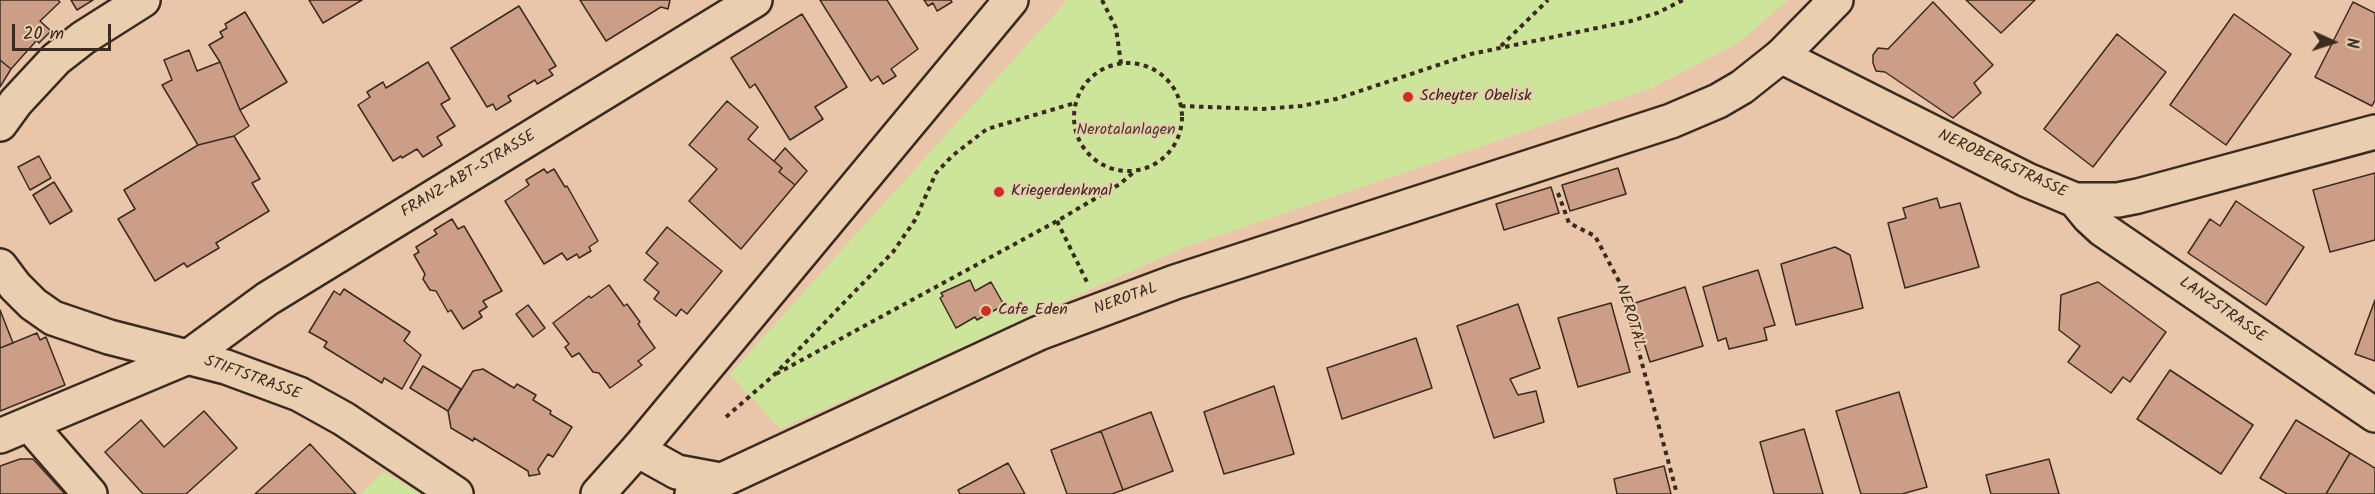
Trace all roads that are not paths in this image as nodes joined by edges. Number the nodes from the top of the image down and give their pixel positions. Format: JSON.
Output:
{"nodes":[{"id":1,"x":143,"y":0,"type":"edge"},
{"id":2,"x":755,"y":0,"type":"edge"},
{"id":3,"x":1011,"y":0,"type":"edge"},
{"id":4,"x":1836,"y":0,"type":"edge"},
{"id":5,"x":1781,"y":56,"type":"junction"},
{"id":6,"x":0,"y":124,"type":"edge"},
{"id":7,"x":2375,"y":132,"type":"edge"},
{"id":8,"x":2075,"y":200,"type":"junction"},
{"id":9,"x":0,"y":266,"type":"edge"},
{"id":10,"x":188,"y":357,"type":"junction"},
{"id":11,"x":2375,"y":415,"type":"edge"},
{"id":12,"x":15,"y":430,"type":"edge"},
{"id":13,"x":639,"y":448,"type":"junction"},
{"id":14,"x":706,"y":487,"type":"edge"},
{"id":15,"x":90,"y":494,"type":"edge"},
{"id":16,"x":456,"y":494,"type":"edge"},
{"id":17,"x":598,"y":494,"type":"edge"}],
"edges":[{"from":1,"to":6,"type":"street"},
{"from":2,"to":10,"type":"street","name":"FRANZ-ABT-STRASSE"},
{"from":3,"to":13,"type":"street"},
{"from":4,"to":5,"type":"street","name":"NEROTAL"},
{"from":5,"to":8,"type":"street","name":"NEROBERGSTRASSE"},
{"from":5,"to":14,"type":"street","name":"NEROTAL"},
{"from":7,"to":8,"type":"street","name":"NEROBERGSTRASSE"},
{"from":8,"to":11,"type":"street","name":"LANZSTRASSE"},
{"from":9,"to":10,"type":"street"},
{"from":10,"to":12,"type":"street","name":"STIFTSTRASSE"},
{"from":10,"to":16,"type":"street","name":"STIFTSTRASSE"},
{"from":12,"to":15,"type":"street"},
{"from":13,"to":14,"type":"street","name":"NEROTAL"},
{"from":13,"to":17,"type":"street"}]}
